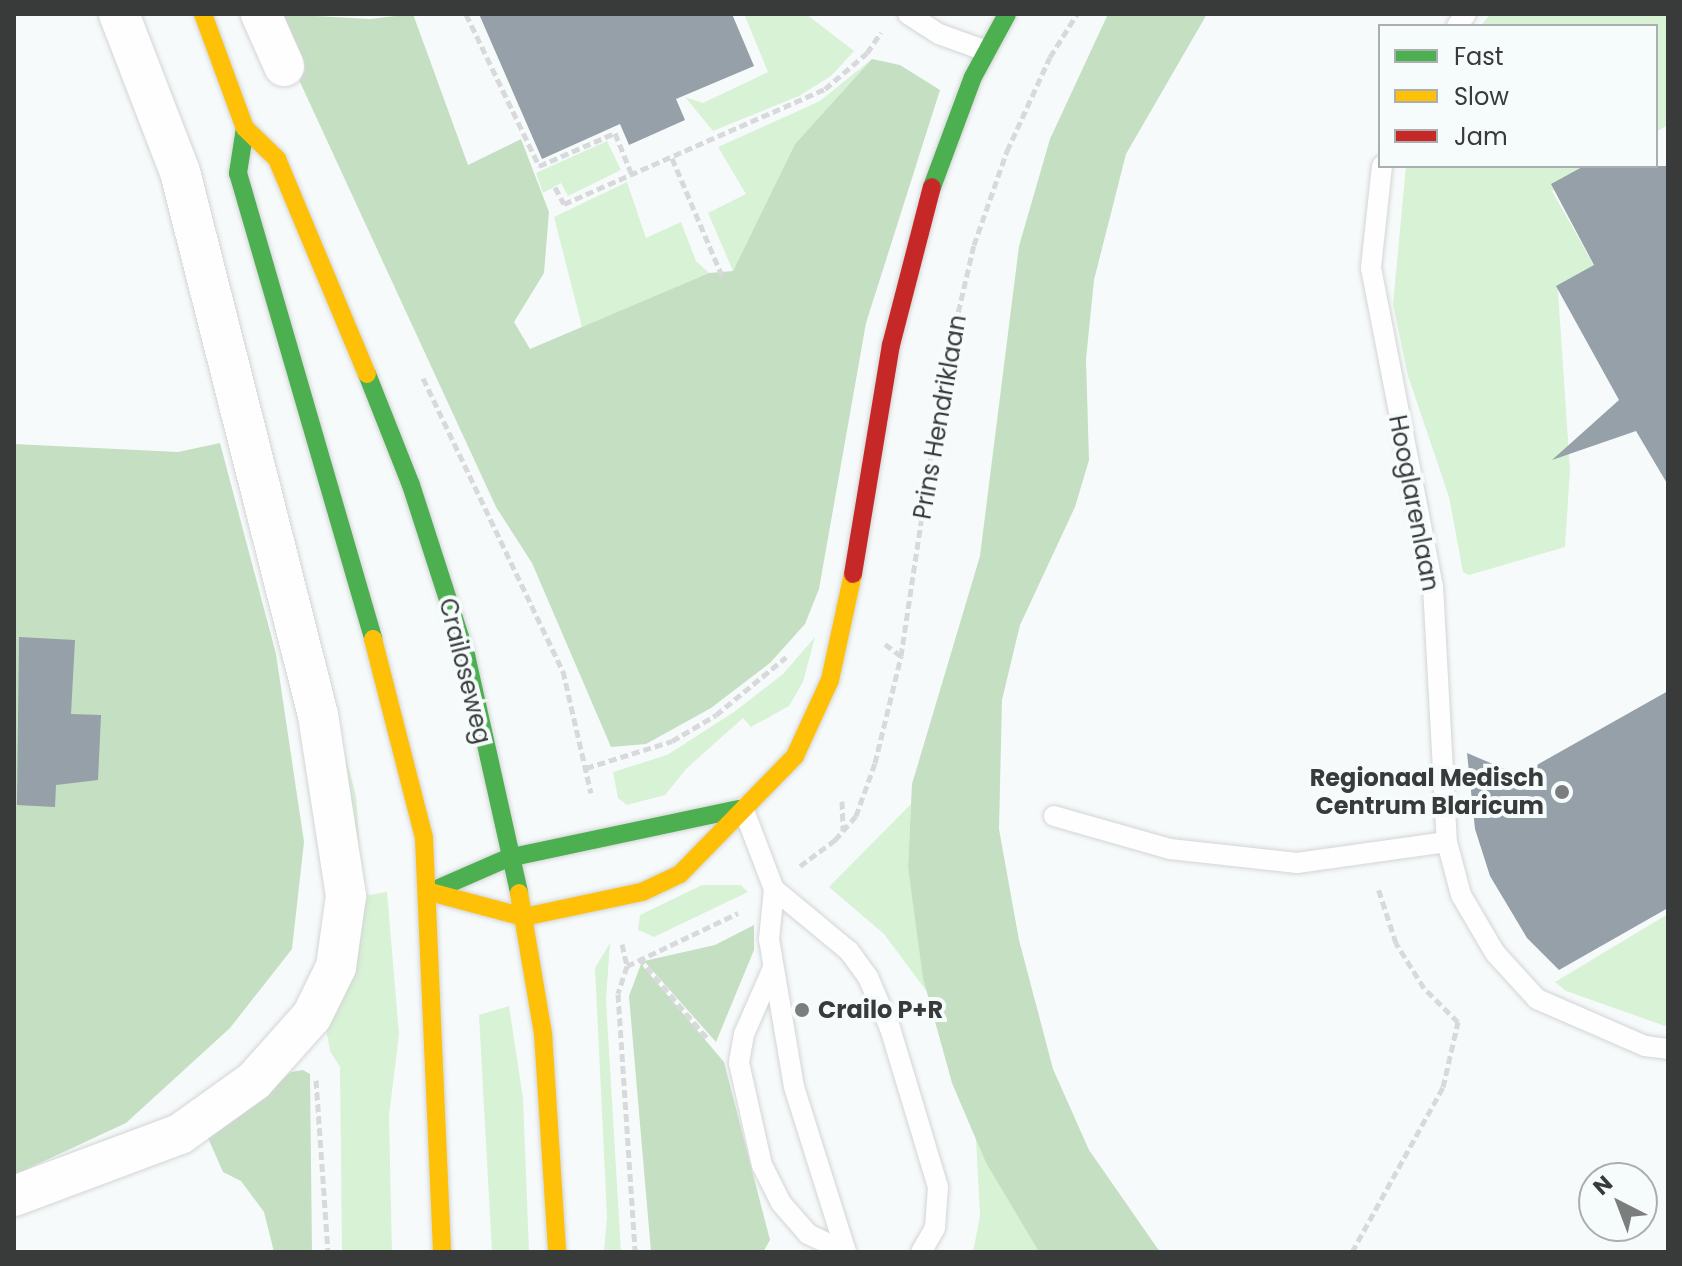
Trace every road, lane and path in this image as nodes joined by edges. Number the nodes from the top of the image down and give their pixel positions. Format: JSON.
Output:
{"nodes":[{"id":1,"x":119,"y":14,"type":"edge"},
{"id":2,"x":203,"y":14,"type":"edge"},
{"id":3,"x":261,"y":14,"type":"edge"},
{"id":4,"x":466,"y":14,"type":"edge"},
{"id":5,"x":908,"y":14,"type":"edge"},
{"id":6,"x":1007,"y":14,"type":"edge"},
{"id":7,"x":1077,"y":14,"type":"edge"},
{"id":8,"x":884,"y":27,"type":"dead end"},
{"id":9,"x":986,"y":51,"type":"junction"},
{"id":10,"x":284,"y":66,"type":"dead end"},
{"id":11,"x":245,"y":128,"type":"junction"},
{"id":12,"x":672,"y":158,"type":"junction"},
{"id":13,"x":1382,"y":168,"type":"edge"},
{"id":14,"x":632,"y":175,"type":"junction"},
{"id":15,"x":555,"y":187,"type":"dead end"},
{"id":16,"x":722,"y":276,"type":"dead end"},
{"id":17,"x":795,"y":647,"type":"dead end"},
{"id":18,"x":586,"y":768,"type":"dead end"},
{"id":19,"x":842,"y":801,"type":"dead end"},
{"id":20,"x":743,"y":808,"type":"junction"},
{"id":21,"x":1054,"y":816,"type":"dead end"},
{"id":22,"x":843,"y":831,"type":"junction"},
{"id":23,"x":1447,"y":842,"type":"junction"},
{"id":24,"x":1372,"y":853,"type":"junction"},
{"id":25,"x":508,"y":858,"type":"junction"},
{"id":26,"x":774,"y":889,"type":"junction"},
{"id":27,"x":430,"y":892,"type":"junction"},
{"id":28,"x":524,"y":917,"type":"junction"},
{"id":29,"x":639,"y":958,"type":"junction"},
{"id":30,"x":627,"y":966,"type":"dead end"},
{"id":31,"x":773,"y":968,"type":"junction"},
{"id":32,"x":312,"y":1016,"type":"junction"},
{"id":33,"x":1668,"y":1049,"type":"edge"},
{"id":34,"x":739,"y":1063,"type":"junction"},
{"id":35,"x":14,"y":1196,"type":"edge"},
{"id":36,"x":328,"y":1252,"type":"edge"},
{"id":37,"x":442,"y":1252,"type":"edge"},
{"id":38,"x":557,"y":1252,"type":"edge"},
{"id":39,"x":846,"y":1252,"type":"edge"},
{"id":40,"x":921,"y":1252,"type":"edge"},
{"id":41,"x":1352,"y":1252,"type":"edge"}],
"edges":[{"from":1,"to":32,"type":"street"},
{"from":2,"to":11,"type":"main road","name":"Crailoseweg"},
{"from":3,"to":10,"type":"street"},
{"from":4,"to":14,"type":"path"},
{"from":5,"to":9,"type":"lane"},
{"from":6,"to":9,"type":"main road"},
{"from":7,"to":22,"type":"path","name":"Prins Hendriklaan"},
{"from":8,"to":12,"type":"path"},
{"from":9,"to":20,"type":"main road"},
{"from":11,"to":25,"type":"main road","name":"Crailoseweg"},
{"from":11,"to":27,"type":"main road","name":"Crailoseweg"},
{"from":12,"to":14,"type":"path"},
{"from":12,"to":16,"type":"path"},
{"from":13,"to":23,"type":"lane","name":"Hooglarenlaan"},
{"from":14,"to":15,"type":"path"},
{"from":17,"to":18,"type":"path"},
{"from":19,"to":22,"type":"path"},
{"from":20,"to":25,"type":"main road"},
{"from":20,"to":26,"type":"lane"},
{"from":20,"to":28,"type":"main road"},
{"from":21,"to":24,"type":"lane"},
{"from":22,"to":26,"type":"path","name":"Prins Hendriklaan"},
{"from":23,"to":24,"type":"lane"},
{"from":23,"to":33,"type":"lane","name":"Hooglarenlaan"},
{"from":24,"to":41,"type":"path"},
{"from":25,"to":27,"type":"main road"},
{"from":25,"to":28,"type":"main road","name":"Crailoseweg"},
{"from":26,"to":29,"type":"path","name":"Prins Hendriklaan"},
{"from":26,"to":31,"type":"lane"},
{"from":26,"to":40,"type":"lane"},
{"from":27,"to":28,"type":"main road"},
{"from":27,"to":37,"type":"main road","name":"Crailoseweg"},
{"from":28,"to":38,"type":"main road","name":"Crailoseweg"},
{"from":29,"to":30,"type":"path","name":"Prins Hendriklaan"},
{"from":29,"to":34,"type":"path"},
{"from":31,"to":34,"type":"lane"},
{"from":31,"to":39,"type":"lane"},
{"from":32,"to":35,"type":"street"},
{"from":32,"to":36,"type":"path"},
{"from":34,"to":39,"type":"lane"}]}
